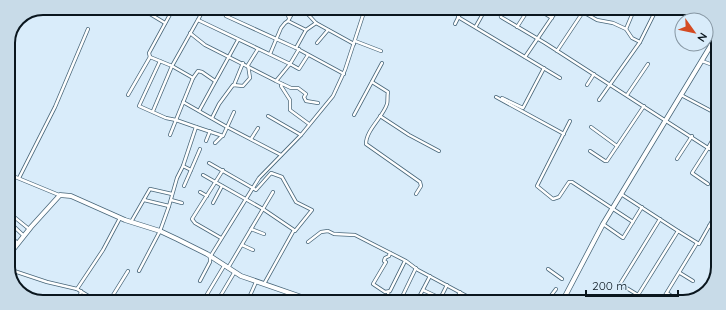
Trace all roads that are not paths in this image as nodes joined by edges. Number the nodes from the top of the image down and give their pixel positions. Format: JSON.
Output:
{"nodes":[{"id":1,"x":152,"y":15,"type":"edge"},
{"id":2,"x":169,"y":15,"type":"edge"},
{"id":3,"x":201,"y":15,"type":"edge"},
{"id":4,"x":225,"y":15,"type":"edge"},
{"id":5,"x":287,"y":15,"type":"edge"},
{"id":6,"x":291,"y":15,"type":"edge"},
{"id":7,"x":309,"y":15,"type":"edge"},
{"id":8,"x":363,"y":15,"type":"edge"},
{"id":9,"x":482,"y":15,"type":"edge"},
{"id":10,"x":500,"y":15,"type":"edge"},
{"id":11,"x":525,"y":15,"type":"edge"},
{"id":12,"x":547,"y":15,"type":"edge"},
{"id":13,"x":554,"y":15,"type":"edge"},
{"id":14,"x":581,"y":15,"type":"edge"},
{"id":15,"x":588,"y":15,"type":"edge"},
{"id":16,"x":632,"y":15,"type":"edge"},
{"id":17,"x":654,"y":15,"type":"edge"},
{"id":18,"x":458,"y":17,"type":"joint"},
{"id":19,"x":552,"y":18,"type":"junction"},
{"id":20,"x":198,"y":20,"type":"junction"},
{"id":21,"x":288,"y":20,"type":"junction"},
{"id":22,"x":165,"y":23,"type":"junction"},
{"id":23,"x":316,"y":23,"type":"junction"},
{"id":24,"x":455,"y":24,"type":"dead end"},
{"id":25,"x":476,"y":26,"type":"junction"},
{"id":26,"x":517,"y":27,"type":"junction"},
{"id":27,"x":88,"y":29,"type":"dead end"},
{"id":28,"x":626,"y":29,"type":"junction"},
{"id":29,"x":306,"y":30,"type":"junction"},
{"id":30,"x":328,"y":30,"type":"junction"},
{"id":31,"x":190,"y":33,"type":"junction"},
{"id":32,"x":276,"y":38,"type":"junction"},
{"id":33,"x":538,"y":39,"type":"junction"},
{"id":34,"x":238,"y":40,"type":"junction"},
{"id":35,"x":355,"y":42,"type":"junction"},
{"id":36,"x":640,"y":42,"type":"junction"},
{"id":37,"x":317,"y":43,"type":"dead end"},
{"id":38,"x":711,"y":46,"type":"edge"},
{"id":39,"x":298,"y":48,"type":"junction"},
{"id":40,"x":258,"y":49,"type":"junction"},
{"id":41,"x":381,"y":51,"type":"dead end"},
{"id":42,"x":557,"y":51,"type":"junction"},
{"id":43,"x":270,"y":54,"type":"junction"},
{"id":44,"x":308,"y":55,"type":"junction"},
{"id":45,"x":229,"y":56,"type":"junction"},
{"id":46,"x":150,"y":57,"type":"junction"},
{"id":47,"x":525,"y":57,"type":"junction"},
{"id":48,"x":160,"y":61,"type":"junction"},
{"id":49,"x":702,"y":61,"type":"junction"},
{"id":50,"x":243,"y":63,"type":"junction"},
{"id":51,"x":382,"y":63,"type":"dead end"},
{"id":52,"x":290,"y":64,"type":"junction"},
{"id":53,"x":648,"y":64,"type":"dead end"},
{"id":54,"x":711,"y":64,"type":"edge"},
{"id":55,"x":248,"y":65,"type":"junction"},
{"id":56,"x":172,"y":66,"type":"junction"},
{"id":57,"x":544,"y":68,"type":"junction"},
{"id":58,"x":344,"y":74,"type":"junction"},
{"id":59,"x":594,"y":74,"type":"junction"},
{"id":60,"x":194,"y":78,"type":"junction"},
{"id":61,"x":560,"y":78,"type":"dead end"},
{"id":62,"x":276,"y":80,"type":"junction"},
{"id":63,"x":215,"y":81,"type":"junction"},
{"id":64,"x":372,"y":82,"type":"junction"},
{"id":65,"x":282,"y":84,"type":"junction"},
{"id":66,"x":610,"y":84,"type":"junction"},
{"id":67,"x":234,"y":85,"type":"junction"},
{"id":68,"x":587,"y":85,"type":"dead end"},
{"id":69,"x":128,"y":95,"type":"dead end"},
{"id":70,"x":627,"y":95,"type":"junction"},
{"id":71,"x":681,"y":95,"type":"junction"},
{"id":72,"x":496,"y":97,"type":"dead end"},
{"id":73,"x":502,"y":98,"type":"dead end"},
{"id":74,"x":599,"y":100,"type":"dead end"},
{"id":75,"x":183,"y":102,"type":"junction"},
{"id":76,"x":318,"y":103,"type":"dead end"},
{"id":77,"x":644,"y":106,"type":"junction"},
{"id":78,"x":153,"y":111,"type":"junction"},
{"id":79,"x":199,"y":111,"type":"junction"},
{"id":80,"x":711,"y":111,"type":"edge"},
{"id":81,"x":234,"y":112,"type":"dead end"},
{"id":82,"x":354,"y":115,"type":"dead end"},
{"id":83,"x":268,"y":116,"type":"dead end"},
{"id":84,"x":380,"y":116,"type":"junction"},
{"id":85,"x":212,"y":118,"type":"junction"},
{"id":86,"x":176,"y":120,"type":"junction"},
{"id":87,"x":570,"y":121,"type":"dead end"},
{"id":88,"x":665,"y":121,"type":"junction"},
{"id":89,"x":310,"y":124,"type":"junction"},
{"id":90,"x":196,"y":127,"type":"junction"},
{"id":91,"x":227,"y":127,"type":"junction"},
{"id":92,"x":591,"y":127,"type":"dead end"},
{"id":93,"x":258,"y":128,"type":"dead end"},
{"id":94,"x":210,"y":131,"type":"junction"},
{"id":95,"x":564,"y":134,"type":"junction"},
{"id":96,"x":170,"y":135,"type":"dead end"},
{"id":97,"x":300,"y":135,"type":"junction"},
{"id":98,"x":223,"y":136,"type":"junction"},
{"id":99,"x":692,"y":136,"type":"junction"},
{"id":100,"x":252,"y":139,"type":"junction"},
{"id":101,"x":206,"y":141,"type":"dead end"},
{"id":102,"x":215,"y":143,"type":"dead end"},
{"id":103,"x":711,"y":143,"type":"edge"},
{"id":104,"x":617,"y":146,"type":"junction"},
{"id":105,"x":708,"y":148,"type":"junction"},
{"id":106,"x":200,"y":149,"type":"dead end"},
{"id":107,"x":711,"y":150,"type":"edge"},
{"id":108,"x":590,"y":151,"type":"dead end"},
{"id":109,"x":439,"y":152,"type":"dead end"},
{"id":110,"x":281,"y":155,"type":"junction"},
{"id":111,"x":676,"y":159,"type":"dead end"},
{"id":112,"x":209,"y":163,"type":"dead end"},
{"id":113,"x":183,"y":166,"type":"junction"},
{"id":114,"x":191,"y":170,"type":"junction"},
{"id":115,"x":223,"y":170,"type":"junction"},
{"id":116,"x":203,"y":175,"type":"dead end"},
{"id":117,"x":15,"y":177,"type":"edge"},
{"id":118,"x":19,"y":178,"type":"junction"},
{"id":119,"x":215,"y":182,"type":"junction"},
{"id":120,"x":708,"y":184,"type":"dead end"},
{"id":121,"x":184,"y":186,"type":"dead end"},
{"id":122,"x":222,"y":186,"type":"junction"},
{"id":123,"x":252,"y":188,"type":"junction"},
{"id":124,"x":200,"y":192,"type":"dead end"},
{"id":125,"x":273,"y":192,"type":"dead end"},
{"id":126,"x":172,"y":194,"type":"junction"},
{"id":127,"x":416,"y":194,"type":"dead end"},
{"id":128,"x":621,"y":194,"type":"junction"},
{"id":129,"x":60,"y":195,"type":"junction"},
{"id":130,"x":207,"y":196,"type":"junction"},
{"id":131,"x":245,"y":199,"type":"junction"},
{"id":132,"x":144,"y":200,"type":"junction"},
{"id":133,"x":171,"y":200,"type":"junction"},
{"id":134,"x":182,"y":203,"type":"dead end"},
{"id":135,"x":213,"y":203,"type":"dead end"},
{"id":136,"x":169,"y":206,"type":"junction"},
{"id":137,"x":642,"y":207,"type":"junction"},
{"id":138,"x":263,"y":210,"type":"junction"},
{"id":139,"x":612,"y":210,"type":"junction"},
{"id":140,"x":15,"y":217,"type":"edge"},
{"id":141,"x":120,"y":218,"type":"junction"},
{"id":142,"x":660,"y":219,"type":"junction"},
{"id":143,"x":130,"y":222,"type":"junction"},
{"id":144,"x":633,"y":222,"type":"junction"},
{"id":145,"x":711,"y":223,"type":"edge"},
{"id":146,"x":603,"y":224,"type":"junction"},
{"id":147,"x":709,"y":226,"type":"joint"},
{"id":148,"x":15,"y":228,"type":"edge"},
{"id":149,"x":30,"y":229,"type":"junction"},
{"id":150,"x":251,"y":229,"type":"junction"},
{"id":151,"x":160,"y":231,"type":"junction"},
{"id":152,"x":678,"y":231,"type":"junction"},
{"id":153,"x":294,"y":232,"type":"junction"},
{"id":154,"x":264,"y":234,"type":"dead end"},
{"id":155,"x":24,"y":236,"type":"junction"},
{"id":156,"x":221,"y":238,"type":"junction"},
{"id":157,"x":15,"y":241,"type":"edge"},
{"id":158,"x":308,"y":242,"type":"dead end"},
{"id":159,"x":697,"y":242,"type":"junction"},
{"id":160,"x":18,"y":243,"type":"junction"},
{"id":161,"x":242,"y":245,"type":"junction"},
{"id":162,"x":15,"y":247,"type":"edge"},
{"id":163,"x":253,"y":250,"type":"dead end"},
{"id":164,"x":390,"y":253,"type":"junction"},
{"id":165,"x":210,"y":257,"type":"junction"},
{"id":166,"x":405,"y":261,"type":"junction"},
{"id":167,"x":226,"y":267,"type":"junction"},
{"id":168,"x":416,"y":268,"type":"junction"},
{"id":169,"x":548,"y":269,"type":"dead end"},
{"id":170,"x":15,"y":271,"type":"edge"},
{"id":171,"x":128,"y":271,"type":"dead end"},
{"id":172,"x":139,"y":271,"type":"dead end"},
{"id":173,"x":234,"y":273,"type":"junction"},
{"id":174,"x":680,"y":273,"type":"junction"},
{"id":175,"x":430,"y":276,"type":"junction"},
{"id":176,"x":562,"y":279,"type":"dead end"},
{"id":177,"x":200,"y":281,"type":"dead end"},
{"id":178,"x":692,"y":281,"type":"dead end"},
{"id":179,"x":256,"y":282,"type":"junction"},
{"id":180,"x":263,"y":284,"type":"junction"},
{"id":181,"x":447,"y":285,"type":"junction"},
{"id":182,"x":78,"y":289,"type":"junction"},
{"id":183,"x":556,"y":289,"type":"dead end"},
{"id":184,"x":423,"y":290,"type":"junction"},
{"id":185,"x":81,"y":291,"type":"junction"},
{"id":186,"x":388,"y":292,"type":"junction"},
{"id":187,"x":460,"y":292,"type":"junction"},
{"id":188,"x":667,"y":293,"type":"joint"},
{"id":189,"x":80,"y":295,"type":"edge"},
{"id":190,"x":87,"y":295,"type":"edge"},
{"id":191,"x":113,"y":295,"type":"edge"},
{"id":192,"x":207,"y":295,"type":"edge"},
{"id":193,"x":221,"y":295,"type":"edge"},
{"id":194,"x":250,"y":295,"type":"edge"},
{"id":195,"x":292,"y":295,"type":"edge"},
{"id":196,"x":388,"y":295,"type":"edge"},
{"id":197,"x":403,"y":295,"type":"edge"},
{"id":198,"x":420,"y":295,"type":"edge"},
{"id":199,"x":432,"y":295,"type":"edge"},
{"id":200,"x":442,"y":295,"type":"edge"},
{"id":201,"x":458,"y":295,"type":"edge"},
{"id":202,"x":465,"y":295,"type":"edge"},
{"id":203,"x":552,"y":295,"type":"edge"},
{"id":204,"x":566,"y":295,"type":"edge"},
{"id":205,"x":638,"y":295,"type":"joint"},
{"id":206,"x":670,"y":295,"type":"edge"}],
"edges":[{"from":1,"to":22,"type":"street"},
{"from":2,"to":22,"type":"street"},
{"from":3,"to":20,"type":"street"},
{"from":4,"to":32,"type":"street"},
{"from":5,"to":21,"type":"street"},
{"from":6,"to":21,"type":"street"},
{"from":7,"to":23,"type":"street"},
{"from":8,"to":35,"type":"street"},
{"from":9,"to":25,"type":"street"},
{"from":10,"to":26,"type":"street"},
{"from":11,"to":26,"type":"street"},
{"from":12,"to":19,"type":"street"},
{"from":13,"to":19,"type":"street"},
{"from":14,"to":42,"type":"street"},
{"from":15,"to":28,"type":"street"},
{"from":16,"to":28,"type":"street"},
{"from":17,"to":36,"type":"street"},
{"from":18,"to":24,"type":"street"},
{"from":18,"to":25,"type":"street"},
{"from":19,"to":33,"type":"street"},
{"from":20,"to":31,"type":"street"},
{"from":20,"to":34,"type":"street"},
{"from":21,"to":29,"type":"street"},
{"from":21,"to":32,"type":"street"},
{"from":22,"to":46,"type":"street"},
{"from":23,"to":29,"type":"street"},
{"from":23,"to":30,"type":"street"},
{"from":25,"to":47,"type":"street"},
{"from":26,"to":33,"type":"street"},
{"from":27,"to":118,"type":"street"},
{"from":28,"to":36,"type":"street"},
{"from":29,"to":39,"type":"street"},
{"from":30,"to":35,"type":"street"},
{"from":30,"to":37,"type":"street"},
{"from":31,"to":45,"type":"street"},
{"from":31,"to":56,"type":"street"},
{"from":32,"to":39,"type":"street"},
{"from":32,"to":43,"type":"street"},
{"from":33,"to":42,"type":"street"},
{"from":33,"to":47,"type":"street"},
{"from":34,"to":40,"type":"street"},
{"from":34,"to":45,"type":"street"},
{"from":35,"to":41,"type":"street"},
{"from":35,"to":58,"type":"street"},
{"from":36,"to":66,"type":"street"},
{"from":38,"to":49,"type":"street"},
{"from":39,"to":44,"type":"street"},
{"from":39,"to":52,"type":"street"},
{"from":40,"to":43,"type":"street"},
{"from":40,"to":55,"type":"street"},
{"from":42,"to":59,"type":"street"},
{"from":43,"to":52,"type":"street"},
{"from":44,"to":52,"type":"street"},
{"from":44,"to":58,"type":"street"},
{"from":45,"to":50,"type":"street"},
{"from":45,"to":63,"type":"street"},
{"from":46,"to":48,"type":"street"},
{"from":46,"to":69,"type":"street"},
{"from":47,"to":57,"type":"street"},
{"from":48,"to":56,"type":"street"},
{"from":48,"to":78,"type":"street"},
{"from":49,"to":54,"type":"street"},
{"from":49,"to":71,"type":"street"},
{"from":50,"to":55,"type":"street"},
{"from":50,"to":67,"type":"street"},
{"from":51,"to":64,"type":"street"},
{"from":52,"to":62,"type":"street"},
{"from":53,"to":70,"type":"street"},
{"from":55,"to":62,"type":"street"},
{"from":55,"to":67,"type":"street"},
{"from":56,"to":60,"type":"street"},
{"from":56,"to":78,"type":"street"},
{"from":57,"to":61,"type":"street"},
{"from":57,"to":73,"type":"street"},
{"from":58,"to":89,"type":"street"},
{"from":59,"to":66,"type":"street"},
{"from":59,"to":68,"type":"street"},
{"from":60,"to":63,"type":"street"},
{"from":60,"to":75,"type":"street"},
{"from":62,"to":65,"type":"street"},
{"from":63,"to":79,"type":"street"},
{"from":64,"to":82,"type":"street"},
{"from":64,"to":84,"type":"street"},
{"from":65,"to":76,"type":"street"},
{"from":65,"to":89,"type":"street"},
{"from":66,"to":70,"type":"street"},
{"from":66,"to":74,"type":"street"},
{"from":67,"to":85,"type":"street"},
{"from":70,"to":77,"type":"street"},
{"from":71,"to":80,"type":"street"},
{"from":71,"to":88,"type":"street"},
{"from":72,"to":95,"type":"street"},
{"from":75,"to":79,"type":"street"},
{"from":75,"to":86,"type":"street"},
{"from":77,"to":88,"type":"street"},
{"from":77,"to":104,"type":"street"},
{"from":78,"to":86,"type":"street"},
{"from":79,"to":85,"type":"street"},
{"from":81,"to":91,"type":"street"},
{"from":83,"to":97,"type":"street"},
{"from":84,"to":109,"type":"street"},
{"from":84,"to":127,"type":"street"},
{"from":85,"to":91,"type":"street"},
{"from":86,"to":90,"type":"street"},
{"from":86,"to":96,"type":"street"},
{"from":87,"to":95,"type":"street"},
{"from":88,"to":99,"type":"street"},
{"from":88,"to":128,"type":"street"},
{"from":89,"to":97,"type":"street"},
{"from":90,"to":94,"type":"street"},
{"from":90,"to":113,"type":"street"},
{"from":91,"to":98,"type":"street"},
{"from":91,"to":100,"type":"street"},
{"from":92,"to":104,"type":"street"},
{"from":93,"to":100,"type":"street"},
{"from":94,"to":98,"type":"street"},
{"from":94,"to":101,"type":"street"},
{"from":95,"to":139,"type":"street"},
{"from":97,"to":110,"type":"street"},
{"from":98,"to":102,"type":"street"},
{"from":99,"to":105,"type":"street"},
{"from":99,"to":111,"type":"street"},
{"from":100,"to":110,"type":"street"},
{"from":103,"to":105,"type":"street"},
{"from":104,"to":108,"type":"street"},
{"from":105,"to":107,"type":"street"},
{"from":105,"to":120,"type":"street"},
{"from":106,"to":114,"type":"street"},
{"from":110,"to":123,"type":"street"},
{"from":112,"to":115,"type":"street"},
{"from":113,"to":114,"type":"street"},
{"from":113,"to":126,"type":"street"},
{"from":114,"to":121,"type":"street"},
{"from":115,"to":119,"type":"street"},
{"from":115,"to":123,"type":"street"},
{"from":116,"to":119,"type":"street"},
{"from":117,"to":118,"type":"street"},
{"from":118,"to":129,"type":"street"},
{"from":119,"to":122,"type":"street"},
{"from":119,"to":130,"type":"street"},
{"from":122,"to":131,"type":"street"},
{"from":122,"to":135,"type":"street"},
{"from":123,"to":131,"type":"street"},
{"from":123,"to":153,"type":"street"},
{"from":124,"to":130,"type":"street"},
{"from":125,"to":138,"type":"street"},
{"from":126,"to":132,"type":"street"},
{"from":126,"to":133,"type":"street"},
{"from":128,"to":137,"type":"street"},
{"from":128,"to":139,"type":"street"},
{"from":129,"to":141,"type":"street"},
{"from":129,"to":149,"type":"street"},
{"from":130,"to":156,"type":"street"},
{"from":131,"to":138,"type":"street"},
{"from":131,"to":156,"type":"street"},
{"from":132,"to":136,"type":"street"},
{"from":132,"to":143,"type":"street"},
{"from":133,"to":134,"type":"street"},
{"from":133,"to":136,"type":"street"},
{"from":136,"to":151,"type":"street"},
{"from":137,"to":142,"type":"street"},
{"from":137,"to":144,"type":"street"},
{"from":138,"to":150,"type":"street"},
{"from":138,"to":153,"type":"street"},
{"from":139,"to":144,"type":"street"},
{"from":139,"to":146,"type":"street"},
{"from":140,"to":149,"type":"street"},
{"from":141,"to":143,"type":"street"},
{"from":141,"to":182,"type":"street"},
{"from":142,"to":152,"type":"street"},
{"from":142,"to":205,"type":"street"},
{"from":143,"to":151,"type":"street"},
{"from":144,"to":146,"type":"street"},
{"from":145,"to":147,"type":"street"},
{"from":146,"to":204,"type":"street"},
{"from":147,"to":159,"type":"street"},
{"from":148,"to":155,"type":"street"},
{"from":149,"to":155,"type":"street"},
{"from":150,"to":154,"type":"street"},
{"from":150,"to":161,"type":"street"},
{"from":151,"to":165,"type":"street"},
{"from":151,"to":172,"type":"street"},
{"from":152,"to":159,"type":"street"},
{"from":152,"to":205,"type":"street"},
{"from":153,"to":180,"type":"street"},
{"from":155,"to":160,"type":"street"},
{"from":156,"to":165,"type":"street"},
{"from":157,"to":160,"type":"street"},
{"from":158,"to":164,"type":"street"},
{"from":159,"to":174,"type":"street"},
{"from":160,"to":162,"type":"street"},
{"from":161,"to":163,"type":"street"},
{"from":161,"to":167,"type":"street"},
{"from":164,"to":166,"type":"street"},
{"from":164,"to":186,"type":"street"},
{"from":165,"to":167,"type":"street"},
{"from":165,"to":177,"type":"street"},
{"from":166,"to":168,"type":"street"},
{"from":166,"to":186,"type":"street"},
{"from":167,"to":173,"type":"street"},
{"from":167,"to":192,"type":"street"},
{"from":168,"to":175,"type":"street"},
{"from":168,"to":197,"type":"street"},
{"from":169,"to":176,"type":"street"},
{"from":170,"to":182,"type":"street"},
{"from":171,"to":191,"type":"street"},
{"from":173,"to":179,"type":"street"},
{"from":173,"to":193,"type":"street"},
{"from":174,"to":178,"type":"street"},
{"from":174,"to":188,"type":"street"},
{"from":175,"to":181,"type":"street"},
{"from":175,"to":184,"type":"street"},
{"from":179,"to":180,"type":"street"},
{"from":179,"to":194,"type":"street"},
{"from":180,"to":195,"type":"street"},
{"from":181,"to":187,"type":"street"},
{"from":181,"to":200,"type":"street"},
{"from":182,"to":185,"type":"street"},
{"from":183,"to":203,"type":"street"},
{"from":184,"to":198,"type":"street"},
{"from":184,"to":199,"type":"street"},
{"from":185,"to":189,"type":"street"},
{"from":185,"to":190,"type":"street"},
{"from":186,"to":196,"type":"street"},
{"from":187,"to":201,"type":"street"},
{"from":187,"to":202,"type":"street"},
{"from":188,"to":206,"type":"street"}]}
